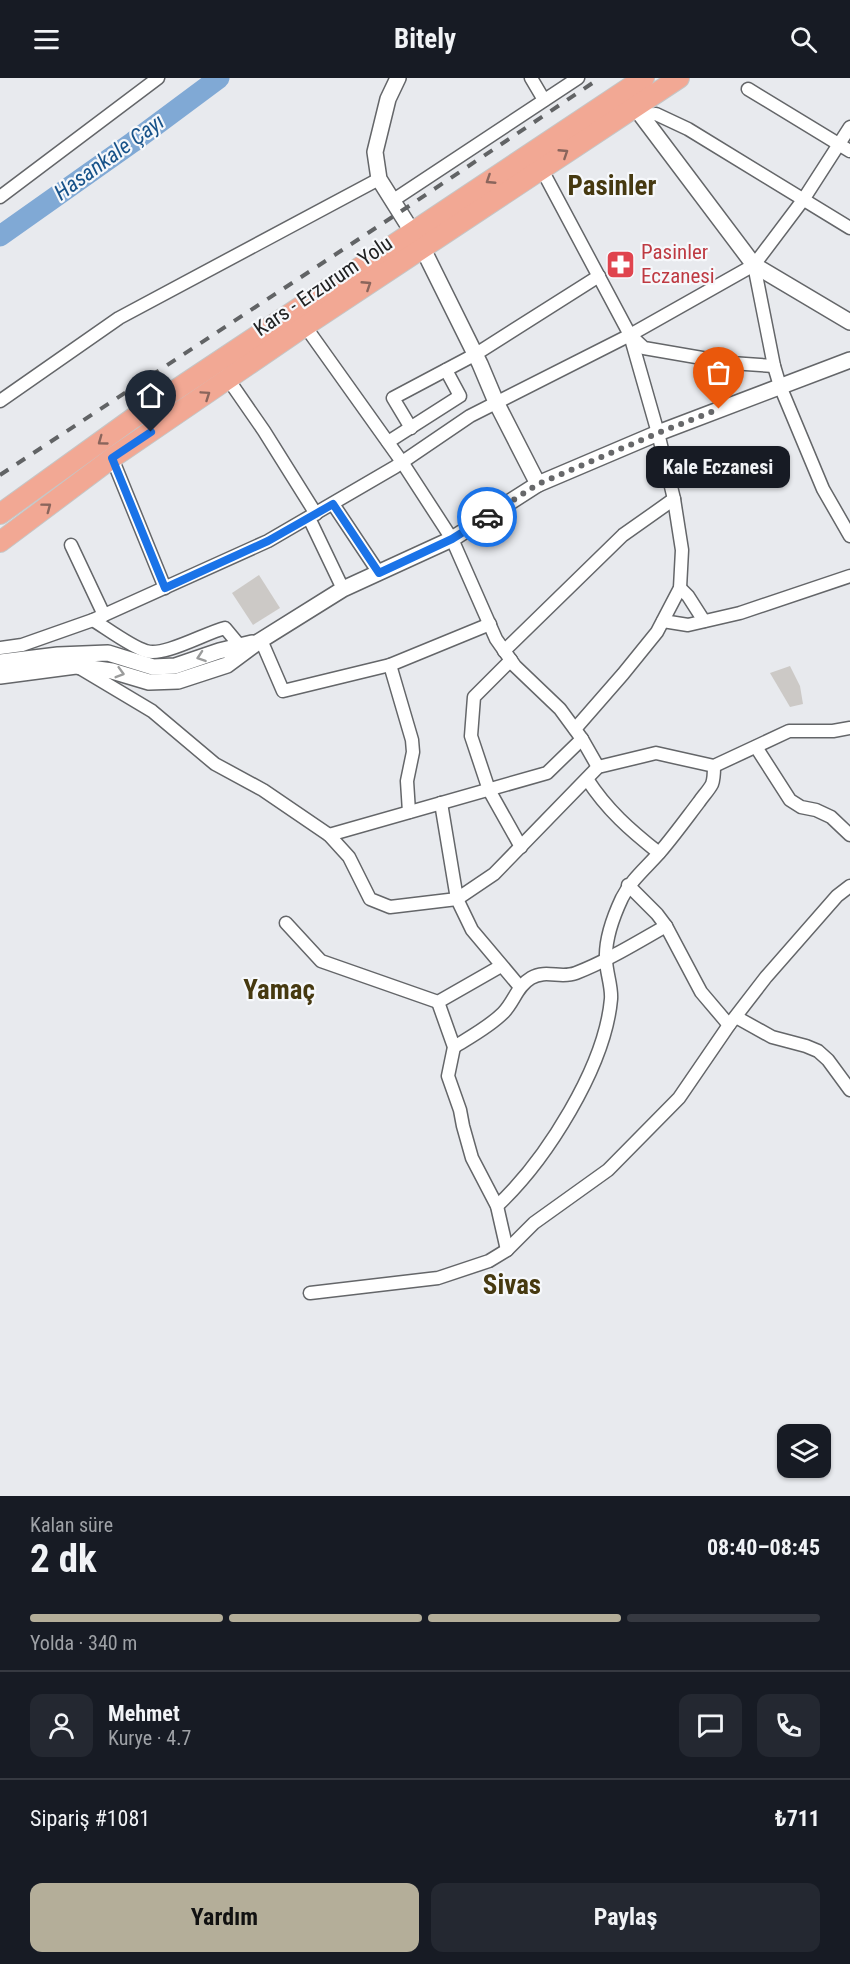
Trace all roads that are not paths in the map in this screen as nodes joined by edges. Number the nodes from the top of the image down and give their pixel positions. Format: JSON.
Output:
{"nodes":[{"id":1,"x":158,"y":78,"type":"edge"},
{"id":2,"x":398,"y":78,"type":"edge"},
{"id":3,"x":531,"y":78,"type":"edge"},
{"id":4,"x":578,"y":78,"type":"edge"},
{"id":5,"x":644,"y":78,"type":"edge"},
{"id":6,"x":679,"y":78,"type":"edge"},
{"id":7,"x":748,"y":89,"type":"dead end"},
{"id":8,"x":544,"y":100,"type":"junction"},
{"id":9,"x":638,"y":111,"type":"junction"},
{"id":10,"x":850,"y":127,"type":"edge"},
{"id":11,"x":845,"y":147,"type":"edge"},
{"id":12,"x":541,"y":168,"type":"junction"},
{"id":13,"x":379,"y":179,"type":"junction"},
{"id":14,"x":0,"y":197,"type":"edge"},
{"id":15,"x":803,"y":200,"type":"junction"},
{"id":16,"x":392,"y":201,"type":"junction"},
{"id":17,"x":850,"y":228,"type":"edge"},
{"id":18,"x":412,"y":231,"type":"junction"},
{"id":19,"x":423,"y":249,"type":"junction"},
{"id":20,"x":754,"y":265,"type":"junction"},
{"id":21,"x":599,"y":276,"type":"junction"},
{"id":22,"x":850,"y":322,"type":"edge"},
{"id":23,"x":305,"y":326,"type":"junction"},
{"id":24,"x":630,"y":334,"type":"junction"},
{"id":25,"x":476,"y":354,"type":"junction"},
{"id":26,"x":850,"y":360,"type":"edge"},
{"id":27,"x":774,"y":366,"type":"junction"},
{"id":28,"x":446,"y":370,"type":"junction"},
{"id":29,"x":228,"y":379,"type":"junction"},
{"id":30,"x":780,"y":386,"type":"junction"},
{"id":31,"x":0,"y":401,"type":"edge"},
{"id":32,"x":496,"y":402,"type":"junction"},
{"id":33,"x":411,"y":428,"type":"junction"},
{"id":34,"x":658,"y":433,"type":"junction"},
{"id":35,"x":388,"y":442,"type":"junction"},
{"id":36,"x":112,"y":458,"type":"junction"},
{"id":37,"x":402,"y":462,"type":"junction"},
{"id":38,"x":538,"y":484,"type":"junction"},
{"id":39,"x":674,"y":499,"type":"junction"},
{"id":40,"x":333,"y":504,"type":"junction"},
{"id":41,"x":0,"y":514,"type":"edge"},
{"id":42,"x":313,"y":516,"type":"junction"},
{"id":43,"x":850,"y":536,"type":"edge"},
{"id":44,"x":452,"y":539,"type":"junction"},
{"id":45,"x":0,"y":543,"type":"edge"},
{"id":46,"x":71,"y":545,"type":"dead end"},
{"id":47,"x":379,"y":573,"type":"junction"},
{"id":48,"x":850,"y":576,"type":"edge"},
{"id":49,"x":165,"y":588,"type":"junction"},
{"id":50,"x":680,"y":588,"type":"junction"},
{"id":51,"x":343,"y":589,"type":"junction"},
{"id":52,"x":99,"y":618,"type":"junction"},
{"id":53,"x":663,"y":621,"type":"junction"},
{"id":54,"x":704,"y":621,"type":"junction"},
{"id":55,"x":490,"y":624,"type":"junction"},
{"id":56,"x":259,"y":641,"type":"junction"},
{"id":57,"x":240,"y":646,"type":"junction"},
{"id":58,"x":0,"y":648,"type":"edge"},
{"id":59,"x":508,"y":655,"type":"junction"},
{"id":60,"x":0,"y":662,"type":"edge"},
{"id":61,"x":390,"y":665,"type":"junction"},
{"id":62,"x":76,"y":666,"type":"junction"},
{"id":63,"x":0,"y":676,"type":"edge"},
{"id":64,"x":850,"y":728,"type":"edge"},
{"id":65,"x":579,"y":734,"type":"junction"},
{"id":66,"x":756,"y":747,"type":"junction"},
{"id":67,"x":714,"y":766,"type":"junction"},
{"id":68,"x":597,"y":767,"type":"junction"},
{"id":69,"x":587,"y":779,"type":"junction"},
{"id":70,"x":489,"y":790,"type":"junction"},
{"id":71,"x":441,"y":803,"type":"junction"},
{"id":72,"x":410,"y":812,"type":"junction"},
{"id":73,"x":329,"y":835,"type":"junction"},
{"id":74,"x":850,"y":835,"type":"edge"},
{"id":75,"x":520,"y":847,"type":"junction"},
{"id":76,"x":659,"y":853,"type":"junction"},
{"id":77,"x":628,"y":885,"type":"junction"},
{"id":78,"x":850,"y":886,"type":"edge"},
{"id":79,"x":457,"y":899,"type":"junction"},
{"id":80,"x":286,"y":923,"type":"dead end"},
{"id":81,"x":666,"y":926,"type":"junction"},
{"id":82,"x":606,"y":960,"type":"junction"},
{"id":83,"x":501,"y":966,"type":"junction"},
{"id":84,"x":520,"y":987,"type":"junction"},
{"id":85,"x":438,"y":1002,"type":"junction"},
{"id":86,"x":733,"y":1021,"type":"junction"},
{"id":87,"x":454,"y":1047,"type":"junction"},
{"id":88,"x":850,"y":1090,"type":"edge"},
{"id":89,"x":497,"y":1206,"type":"junction"},
{"id":90,"x":507,"y":1250,"type":"junction"},
{"id":91,"x":310,"y":1293,"type":"dead end"}],
"edges":[{"from":1,"to":14,"type":"street"},
{"from":2,"to":13,"type":"street"},
{"from":3,"to":8,"type":"street"},
{"from":4,"to":8,"type":"street"},
{"from":5,"to":18,"type":"highway","name":"Kars - Erzurum Yolu","one_way":true},
{"from":6,"to":9,"type":"highway","name":"Kars - Erzurum Yolu"},
{"from":7,"to":11,"type":"street"},
{"from":8,"to":16,"type":"street"},
{"from":12,"to":9,"type":"highway","name":"Kars - Erzurum Yolu","one_way":true},
{"from":9,"to":15,"type":"street"},
{"from":9,"to":20,"type":"street"},
{"from":10,"to":11,"type":"street"},
{"from":11,"to":15,"type":"street"},
{"from":12,"to":19,"type":"highway","name":"Kars - Erzurum Yolu"},
{"from":12,"to":21,"type":"street"},
{"from":13,"to":16,"type":"street"},
{"from":13,"to":31,"type":"street"},
{"from":15,"to":17,"type":"street"},
{"from":15,"to":20,"type":"street"},
{"from":16,"to":18,"type":"street"},
{"from":18,"to":19,"type":"street"},
{"from":18,"to":41,"type":"highway","name":"Kars - Erzurum Yolu","one_way":true},
{"from":23,"to":19,"type":"highway","name":"Kars - Erzurum Yolu","one_way":true},
{"from":19,"to":25,"type":"street"},
{"from":20,"to":22,"type":"street"},
{"from":20,"to":24,"type":"street"},
{"from":20,"to":27,"type":"street"},
{"from":21,"to":24,"type":"street"},
{"from":21,"to":25,"type":"street"},
{"from":23,"to":29,"type":"highway","name":"Kars - Erzurum Yolu"},
{"from":23,"to":35,"type":"street"},
{"from":24,"to":27,"type":"street"},
{"from":24,"to":32,"type":"street"},
{"from":24,"to":34,"type":"street"},
{"from":25,"to":28,"type":"street"},
{"from":25,"to":32,"type":"street"},
{"from":26,"to":30,"type":"street"},
{"from":27,"to":30,"type":"street"},
{"from":28,"to":33,"type":"street"},
{"from":28,"to":33,"type":"street"},
{"from":36,"to":29,"type":"highway","name":"Kars - Erzurum Yolu","one_way":true},
{"from":29,"to":42,"type":"street"},
{"from":30,"to":34,"type":"street"},
{"from":30,"to":43,"type":"street"},
{"from":32,"to":37,"type":"street"},
{"from":32,"to":38,"type":"street"},
{"from":33,"to":35,"type":"street"},
{"from":34,"to":38,"type":"street"},
{"from":34,"to":39,"type":"street"},
{"from":35,"to":37,"type":"street"},
{"from":45,"to":36,"type":"highway","name":"Kars - Erzurum Yolu","one_way":true},
{"from":36,"to":49,"type":"street"},
{"from":37,"to":40,"type":"street"},
{"from":37,"to":44,"type":"street"},
{"from":38,"to":44,"type":"street"},
{"from":39,"to":50,"type":"street"},
{"from":39,"to":59,"type":"street"},
{"from":40,"to":42,"type":"street"},
{"from":40,"to":47,"type":"street"},
{"from":42,"to":49,"type":"street"},
{"from":42,"to":51,"type":"street"},
{"from":44,"to":47,"type":"street"},
{"from":44,"to":55,"type":"street"},
{"from":46,"to":52,"type":"street"},
{"from":47,"to":51,"type":"street"},
{"from":48,"to":54,"type":"street"},
{"from":49,"to":52,"type":"street"},
{"from":50,"to":53,"type":"street"},
{"from":50,"to":54,"type":"street"},
{"from":51,"to":56,"type":"street"},
{"from":52,"to":57,"type":"street"},
{"from":52,"to":58,"type":"street"},
{"from":53,"to":54,"type":"street"},
{"from":53,"to":65,"type":"street"},
{"from":55,"to":59,"type":"street"},
{"from":55,"to":61,"type":"street"},
{"from":56,"to":57,"type":"street"},
{"from":56,"to":61,"type":"street"},
{"from":62,"to":56,"type":"street","one_way":true},
{"from":57,"to":60,"type":"street","one_way":true},
{"from":59,"to":65,"type":"street"},
{"from":59,"to":70,"type":"street"},
{"from":61,"to":72,"type":"street"},
{"from":62,"to":63,"type":"street"},
{"from":62,"to":73,"type":"street"},
{"from":64,"to":66,"type":"street"},
{"from":65,"to":68,"type":"street"},
{"from":65,"to":70,"type":"street"},
{"from":66,"to":67,"type":"street"},
{"from":66,"to":74,"type":"street"},
{"from":67,"to":68,"type":"street"},
{"from":67,"to":76,"type":"street"},
{"from":68,"to":69,"type":"street"},
{"from":69,"to":75,"type":"street"},
{"from":69,"to":76,"type":"street"},
{"from":70,"to":71,"type":"street"},
{"from":70,"to":75,"type":"street"},
{"from":71,"to":72,"type":"street"},
{"from":71,"to":79,"type":"street"},
{"from":72,"to":73,"type":"street"},
{"from":73,"to":79,"type":"street"},
{"from":75,"to":79,"type":"street"},
{"from":76,"to":77,"type":"street"},
{"from":77,"to":81,"type":"street"},
{"from":77,"to":82,"type":"street"},
{"from":78,"to":86,"type":"street"},
{"from":79,"to":83,"type":"street"},
{"from":80,"to":85,"type":"street"},
{"from":81,"to":82,"type":"street"},
{"from":81,"to":86,"type":"street"},
{"from":82,"to":84,"type":"street"},
{"from":82,"to":89,"type":"street"},
{"from":83,"to":84,"type":"street"},
{"from":83,"to":85,"type":"street"},
{"from":84,"to":87,"type":"street"},
{"from":85,"to":87,"type":"street"},
{"from":86,"to":88,"type":"street"},
{"from":86,"to":90,"type":"street"},
{"from":87,"to":89,"type":"street"},
{"from":89,"to":90,"type":"street"},
{"from":90,"to":91,"type":"street"}]}
